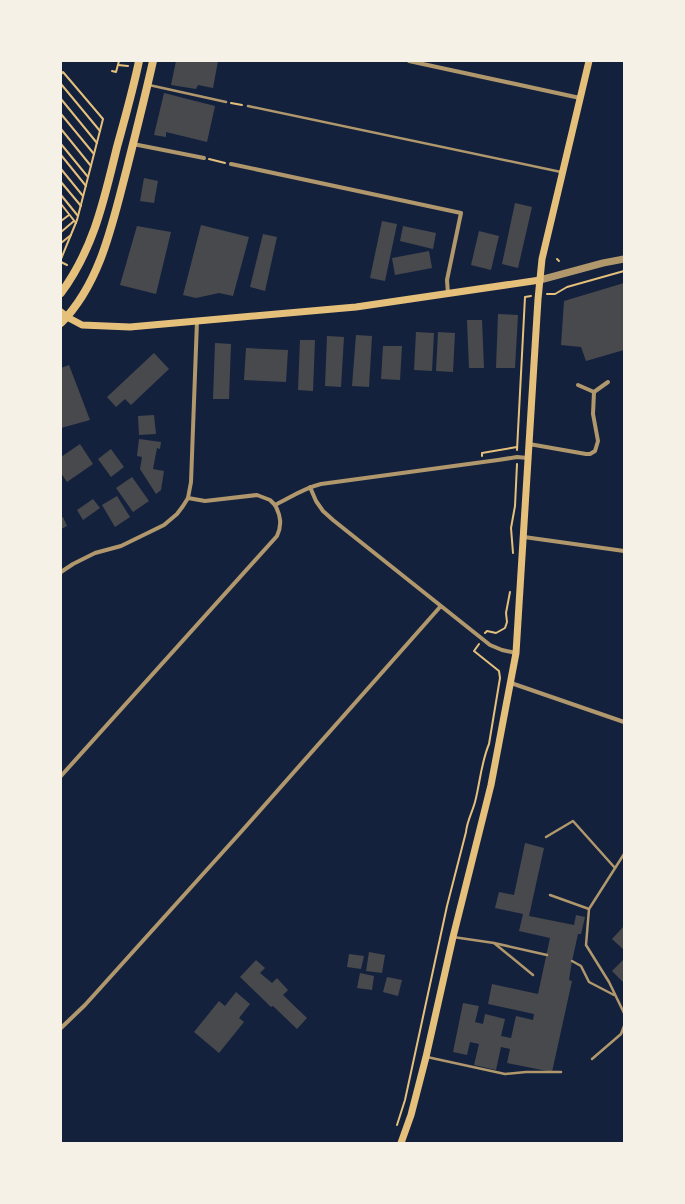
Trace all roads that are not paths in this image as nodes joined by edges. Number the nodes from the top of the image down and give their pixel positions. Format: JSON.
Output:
{"nodes":[{"id":1,"x":138,"y":61,"type":"edge"},
{"id":2,"x":153,"y":61,"type":"edge"},
{"id":3,"x":409,"y":61,"type":"edge"},
{"id":4,"x":589,"y":61,"type":"edge"},
{"id":5,"x":147,"y":85,"type":"junction"},
{"id":6,"x":581,"y":98,"type":"junction"},
{"id":7,"x":226,"y":102,"type":"road end"},
{"id":8,"x":248,"y":106,"type":"road end"},
{"id":9,"x":133,"y":144,"type":"junction"},
{"id":10,"x":204,"y":158,"type":"road end"},
{"id":11,"x":231,"y":164,"type":"road end"},
{"id":12,"x":563,"y":173,"type":"junction"},
{"id":13,"x":624,"y":259,"type":"edge"},
{"id":14,"x":540,"y":280,"type":"junction"},
{"id":15,"x":61,"y":293,"type":"edge"},
{"id":16,"x":448,"y":294,"type":"junction"},
{"id":17,"x":64,"y":314,"type":"edge"},
{"id":18,"x":198,"y":320,"type":"junction"},
{"id":19,"x":61,"y":324,"type":"edge"},
{"id":20,"x":608,"y":382,"type":"dead end"},
{"id":21,"x":578,"y":385,"type":"dead end"},
{"id":22,"x":594,"y":392,"type":"junction"},
{"id":23,"x":529,"y":444,"type":"junction"},
{"id":24,"x":528,"y":458,"type":"junction"},
{"id":25,"x":310,"y":487,"type":"junction"},
{"id":26,"x":188,"y":498,"type":"junction"},
{"id":27,"x":275,"y":505,"type":"junction"},
{"id":28,"x":524,"y":537,"type":"junction"},
{"id":29,"x":624,"y":551,"type":"edge"},
{"id":30,"x":61,"y":572,"type":"edge"},
{"id":31,"x":440,"y":607,"type":"junction"},
{"id":32,"x":516,"y":653,"type":"junction"},
{"id":33,"x":511,"y":683,"type":"junction"},
{"id":34,"x":624,"y":722,"type":"edge"},
{"id":35,"x":61,"y":776,"type":"edge"},
{"id":36,"x":546,"y":837,"type":"dead end"},
{"id":37,"x":624,"y":854,"type":"edge"},
{"id":38,"x":615,"y":868,"type":"junction"},
{"id":39,"x":550,"y":894,"type":"dead end"},
{"id":40,"x":589,"y":909,"type":"junction"},
{"id":41,"x":453,"y":937,"type":"junction"},
{"id":42,"x":494,"y":943,"type":"junction"},
{"id":43,"x":547,"y":955,"type":"dead end"},
{"id":44,"x":572,"y":961,"type":"dead end"},
{"id":45,"x":533,"y":975,"type":"dead end"},
{"id":46,"x":615,"y":996,"type":"junction"},
{"id":47,"x":624,"y":1013,"type":"edge"},
{"id":48,"x":624,"y":1026,"type":"edge"},
{"id":49,"x":61,"y":1028,"type":"edge"},
{"id":50,"x":426,"y":1057,"type":"junction"},
{"id":51,"x":592,"y":1059,"type":"dead end"},
{"id":52,"x":561,"y":1072,"type":"dead end"},
{"id":53,"x":402,"y":1143,"type":"edge"}],
"edges":[{"from":1,"to":15,"type":"main road"},
{"from":2,"to":5,"type":"main road"},
{"from":3,"to":6,"type":"street"},
{"from":4,"to":6,"type":"main road"},
{"from":5,"to":7,"type":"lane"},
{"from":5,"to":9,"type":"main road"},
{"from":6,"to":12,"type":"main road"},
{"from":8,"to":12,"type":"lane"},
{"from":9,"to":10,"type":"street"},
{"from":9,"to":17,"type":"main road"},
{"from":11,"to":16,"type":"street"},
{"from":12,"to":14,"type":"main road"},
{"from":13,"to":14,"type":"street"},
{"from":14,"to":16,"type":"main road"},
{"from":14,"to":23,"type":"main road"},
{"from":16,"to":18,"type":"main road"},
{"from":17,"to":18,"type":"main road"},
{"from":17,"to":19,"type":"main road"},
{"from":18,"to":26,"type":"street"},
{"from":20,"to":22,"type":"street"},
{"from":21,"to":22,"type":"street"},
{"from":22,"to":23,"type":"street"},
{"from":23,"to":24,"type":"main road"},
{"from":24,"to":25,"type":"street"},
{"from":24,"to":28,"type":"main road"},
{"from":25,"to":27,"type":"street"},
{"from":25,"to":31,"type":"street"},
{"from":26,"to":27,"type":"street"},
{"from":26,"to":30,"type":"street"},
{"from":27,"to":35,"type":"street"},
{"from":28,"to":29,"type":"street"},
{"from":28,"to":32,"type":"main road"},
{"from":31,"to":32,"type":"street"},
{"from":31,"to":49,"type":"street"},
{"from":32,"to":33,"type":"main road"},
{"from":33,"to":34,"type":"street"},
{"from":33,"to":41,"type":"main road"},
{"from":36,"to":38,"type":"lane"},
{"from":37,"to":38,"type":"lane"},
{"from":38,"to":40,"type":"lane"},
{"from":39,"to":40,"type":"lane"},
{"from":40,"to":46,"type":"lane"},
{"from":41,"to":42,"type":"lane"},
{"from":41,"to":50,"type":"main road"},
{"from":42,"to":43,"type":"lane"},
{"from":42,"to":45,"type":"lane"},
{"from":44,"to":46,"type":"lane"},
{"from":46,"to":47,"type":"lane"},
{"from":48,"to":51,"type":"lane"},
{"from":50,"to":52,"type":"lane"},
{"from":50,"to":53,"type":"main road"}]}
